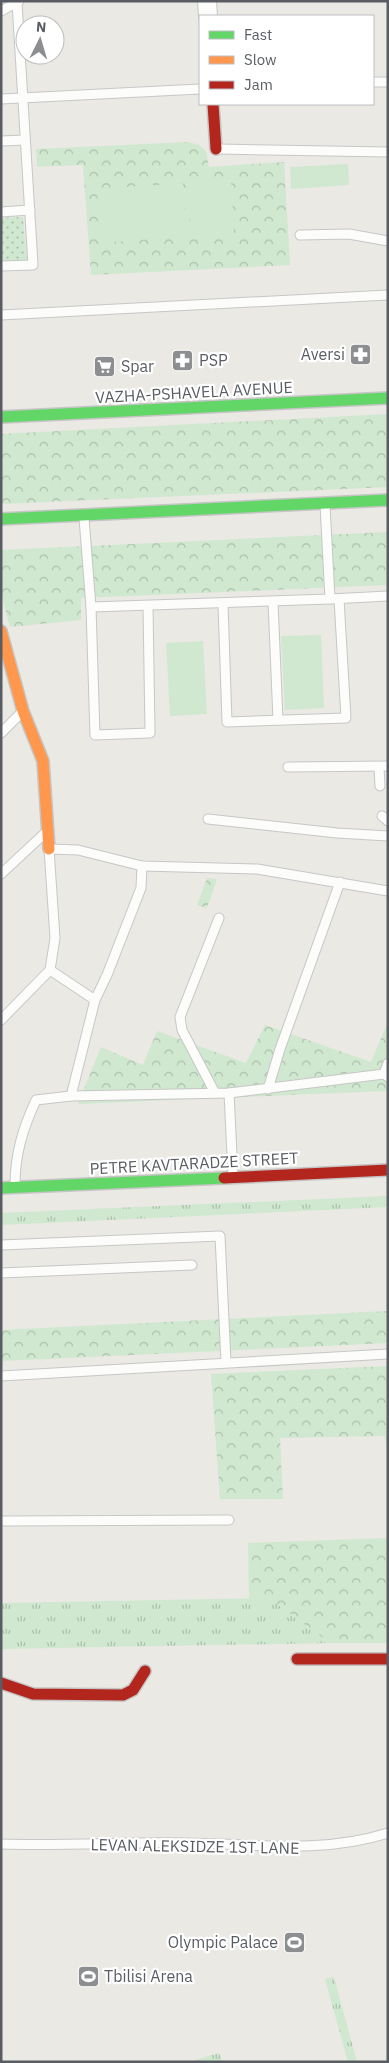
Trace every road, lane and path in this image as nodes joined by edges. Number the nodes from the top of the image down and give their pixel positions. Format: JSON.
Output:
{"nodes":[{"id":1,"x":207,"y":1,"type":"edge"},
{"id":2,"x":18,"y":2,"type":"edge"},
{"id":3,"x":1,"y":10,"type":"edge"},
{"id":4,"x":208,"y":15,"type":"edge"},
{"id":5,"x":374,"y":82,"type":"edge"},
{"id":6,"x":388,"y":82,"type":"edge"},
{"id":7,"x":199,"y":89,"type":"edge"},
{"id":8,"x":22,"y":98,"type":"junction"},
{"id":9,"x":1,"y":99,"type":"edge"},
{"id":10,"x":213,"y":105,"type":"edge"},
{"id":11,"x":25,"y":140,"type":"junction"},
{"id":12,"x":1,"y":141,"type":"edge"},
{"id":13,"x":216,"y":149,"type":"joint"},
{"id":14,"x":388,"y":152,"type":"edge"},
{"id":15,"x":30,"y":210,"type":"junction"},
{"id":16,"x":1,"y":212,"type":"edge"},
{"id":17,"x":300,"y":235,"type":"dead end"},
{"id":18,"x":388,"y":241,"type":"edge"},
{"id":19,"x":1,"y":266,"type":"edge"},
{"id":20,"x":388,"y":295,"type":"edge"},
{"id":21,"x":1,"y":315,"type":"edge"},
{"id":22,"x":388,"y":398,"type":"edge"},
{"id":23,"x":1,"y":417,"type":"edge"},
{"id":24,"x":388,"y":500,"type":"edge"},
{"id":25,"x":325,"y":503,"type":"junction"},
{"id":26,"x":83,"y":514,"type":"junction"},
{"id":27,"x":1,"y":519,"type":"edge"},
{"id":28,"x":388,"y":596,"type":"edge"},
{"id":29,"x":334,"y":599,"type":"junction"},
{"id":30,"x":273,"y":602,"type":"junction"},
{"id":31,"x":223,"y":604,"type":"junction"},
{"id":32,"x":148,"y":606,"type":"junction"},
{"id":33,"x":91,"y":607,"type":"junction"},
{"id":34,"x":1,"y":631,"type":"edge"},
{"id":35,"x":24,"y":712,"type":"junction"},
{"id":36,"x":278,"y":720,"type":"junction"},
{"id":37,"x":1,"y":733,"type":"edge"},
{"id":38,"x":383,"y":766,"type":"edge"},
{"id":39,"x":288,"y":767,"type":"dead end"},
{"id":40,"x":380,"y":786,"type":"dead end"},
{"id":41,"x":208,"y":819,"type":"dead end"},
{"id":42,"x":48,"y":830,"type":"junction"},
{"id":43,"x":388,"y":836,"type":"edge"},
{"id":44,"x":49,"y":848,"type":"junction"},
{"id":45,"x":142,"y":866,"type":"junction"},
{"id":46,"x":1,"y":874,"type":"edge"},
{"id":47,"x":340,"y":882,"type":"junction"},
{"id":48,"x":388,"y":891,"type":"edge"},
{"id":49,"x":219,"y":918,"type":"dead end"},
{"id":50,"x":50,"y":970,"type":"junction"},
{"id":51,"x":95,"y":1000,"type":"junction"},
{"id":52,"x":1,"y":1020,"type":"edge"},
{"id":53,"x":388,"y":1063,"type":"edge"},
{"id":54,"x":386,"y":1076,"type":"edge"},
{"id":55,"x":268,"y":1088,"type":"junction"},
{"id":56,"x":215,"y":1093,"type":"junction"},
{"id":57,"x":230,"y":1093,"type":"junction"},
{"id":58,"x":71,"y":1096,"type":"junction"},
{"id":59,"x":388,"y":1170,"type":"edge"},
{"id":60,"x":233,"y":1178,"type":"junction"},
{"id":61,"x":1,"y":1188,"type":"edge"},
{"id":62,"x":15,"y":1188,"type":"junction"},
{"id":63,"x":1,"y":1245,"type":"edge"},
{"id":64,"x":192,"y":1265,"type":"dead end"},
{"id":65,"x":1,"y":1273,"type":"edge"},
{"id":66,"x":388,"y":1354,"type":"edge"},
{"id":67,"x":226,"y":1362,"type":"junction"},
{"id":68,"x":1,"y":1376,"type":"edge"},
{"id":69,"x":229,"y":1520,"type":"dead end"},
{"id":70,"x":1,"y":1521,"type":"edge"},
{"id":71,"x":296,"y":1659,"type":"dead end"},
{"id":72,"x":388,"y":1659,"type":"edge"},
{"id":73,"x":145,"y":1670,"type":"dead end"},
{"id":74,"x":1,"y":1683,"type":"edge"},
{"id":75,"x":388,"y":1833,"type":"edge"},
{"id":76,"x":1,"y":1844,"type":"edge"}],
"edges":[{"from":1,"to":4,"type":"street"},
{"from":2,"to":3,"type":"lane"},
{"from":2,"to":8,"type":"lane"},
{"from":5,"to":6,"type":"lane"},
{"from":7,"to":8,"type":"lane"},
{"from":8,"to":9,"type":"lane"},
{"from":8,"to":11,"type":"lane"},
{"from":10,"to":13,"type":"main road"},
{"from":11,"to":12,"type":"lane"},
{"from":11,"to":15,"type":"lane"},
{"from":13,"to":14,"type":"lane"},
{"from":15,"to":16,"type":"lane"},
{"from":15,"to":19,"type":"lane"},
{"from":17,"to":18,"type":"lane"},
{"from":20,"to":21,"type":"lane"},
{"from":22,"to":23,"type":"main road","name":"VAZHA-PSHAVELA AVENUE"},
{"from":24,"to":25,"type":"main road"},
{"from":25,"to":26,"type":"main road"},
{"from":25,"to":29,"type":"lane"},
{"from":26,"to":27,"type":"main road"},
{"from":26,"to":33,"type":"lane"},
{"from":28,"to":29,"type":"lane"},
{"from":29,"to":30,"type":"lane"},
{"from":29,"to":36,"type":"lane"},
{"from":30,"to":31,"type":"lane"},
{"from":30,"to":36,"type":"lane"},
{"from":31,"to":32,"type":"lane"},
{"from":31,"to":36,"type":"lane"},
{"from":32,"to":33,"type":"lane"},
{"from":32,"to":33,"type":"lane"},
{"from":34,"to":35,"type":"main road"},
{"from":35,"to":37,"type":"lane"},
{"from":35,"to":42,"type":"main road"},
{"from":38,"to":39,"type":"lane"},
{"from":38,"to":40,"type":"lane"},
{"from":41,"to":43,"type":"lane"},
{"from":42,"to":44,"type":"main road"},
{"from":42,"to":46,"type":"lane"},
{"from":44,"to":45,"type":"lane"},
{"from":44,"to":50,"type":"lane"},
{"from":45,"to":47,"type":"lane"},
{"from":45,"to":51,"type":"lane"},
{"from":47,"to":48,"type":"lane"},
{"from":47,"to":55,"type":"lane"},
{"from":49,"to":56,"type":"lane"},
{"from":50,"to":51,"type":"lane"},
{"from":50,"to":52,"type":"lane"},
{"from":51,"to":58,"type":"lane"},
{"from":53,"to":54,"type":"lane"},
{"from":54,"to":55,"type":"lane"},
{"from":55,"to":57,"type":"lane"},
{"from":56,"to":57,"type":"lane"},
{"from":56,"to":58,"type":"lane"},
{"from":57,"to":60,"type":"lane"},
{"from":58,"to":62,"type":"lane"},
{"from":59,"to":60,"type":"main road","name":"PETRE KAVTARADZE STREET"},
{"from":60,"to":62,"type":"main road","name":"PETRE KAVTARADZE STREET"},
{"from":61,"to":62,"type":"main road","name":"PETRE KAVTARADZE STREET"},
{"from":63,"to":67,"type":"lane"},
{"from":64,"to":65,"type":"lane"},
{"from":66,"to":67,"type":"lane"},
{"from":67,"to":68,"type":"lane"},
{"from":69,"to":70,"type":"lane"},
{"from":71,"to":72,"type":"main road"},
{"from":73,"to":74,"type":"main road"},
{"from":75,"to":76,"type":"lane","name":"LEVAN ALEKSIDZE 1ST LANE"}]}
